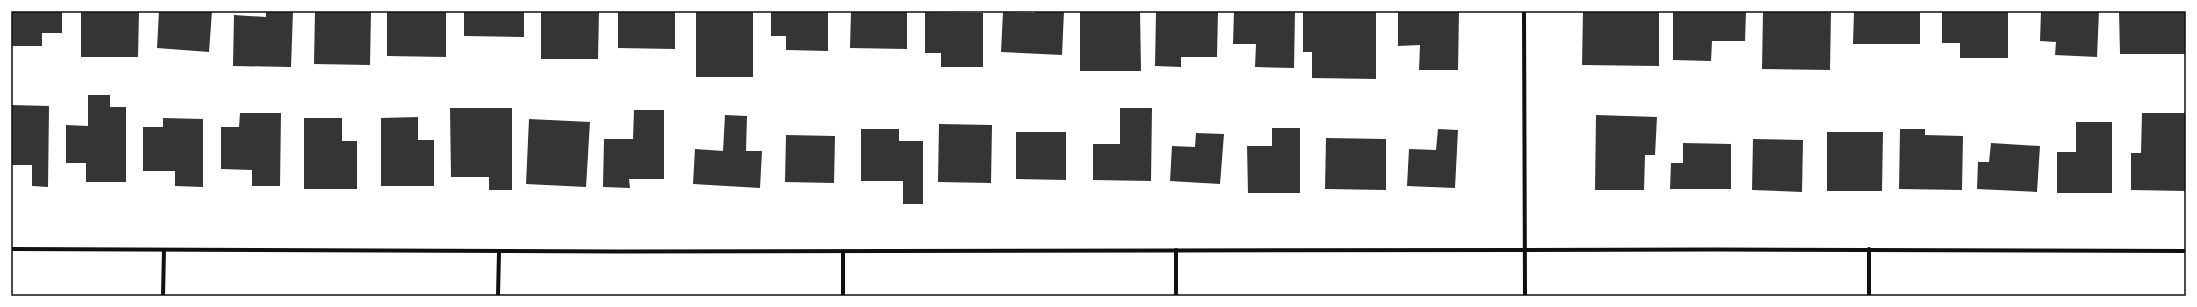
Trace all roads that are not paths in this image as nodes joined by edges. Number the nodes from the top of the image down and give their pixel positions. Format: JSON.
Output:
{"nodes":[{"id":1,"x":1524,"y":11,"type":"edge"},
{"id":2,"x":11,"y":249,"type":"edge"},
{"id":3,"x":1869,"y":249,"type":"junction"},
{"id":4,"x":164,"y":250,"type":"junction"},
{"id":5,"x":1176,"y":250,"type":"junction"},
{"id":6,"x":1524,"y":251,"type":"junction"},
{"id":7,"x":2186,"y":251,"type":"edge"},
{"id":8,"x":498,"y":252,"type":"junction"},
{"id":9,"x":843,"y":252,"type":"junction"},
{"id":10,"x":163,"y":296,"type":"edge"},
{"id":11,"x":498,"y":296,"type":"edge"},
{"id":12,"x":843,"y":296,"type":"edge"},
{"id":13,"x":1176,"y":296,"type":"edge"},
{"id":14,"x":1524,"y":296,"type":"edge"},
{"id":15,"x":1869,"y":296,"type":"edge"}],
"edges":[{"from":1,"to":6,"type":"street"},
{"from":2,"to":4,"type":"street"},
{"from":3,"to":6,"type":"street"},
{"from":3,"to":7,"type":"street"},
{"from":3,"to":15,"type":"street"},
{"from":4,"to":8,"type":"street"},
{"from":4,"to":10,"type":"street"},
{"from":5,"to":6,"type":"street"},
{"from":5,"to":9,"type":"street"},
{"from":5,"to":13,"type":"street"},
{"from":6,"to":14,"type":"street"},
{"from":8,"to":9,"type":"street"},
{"from":8,"to":11,"type":"street"},
{"from":9,"to":12,"type":"street"}]}
